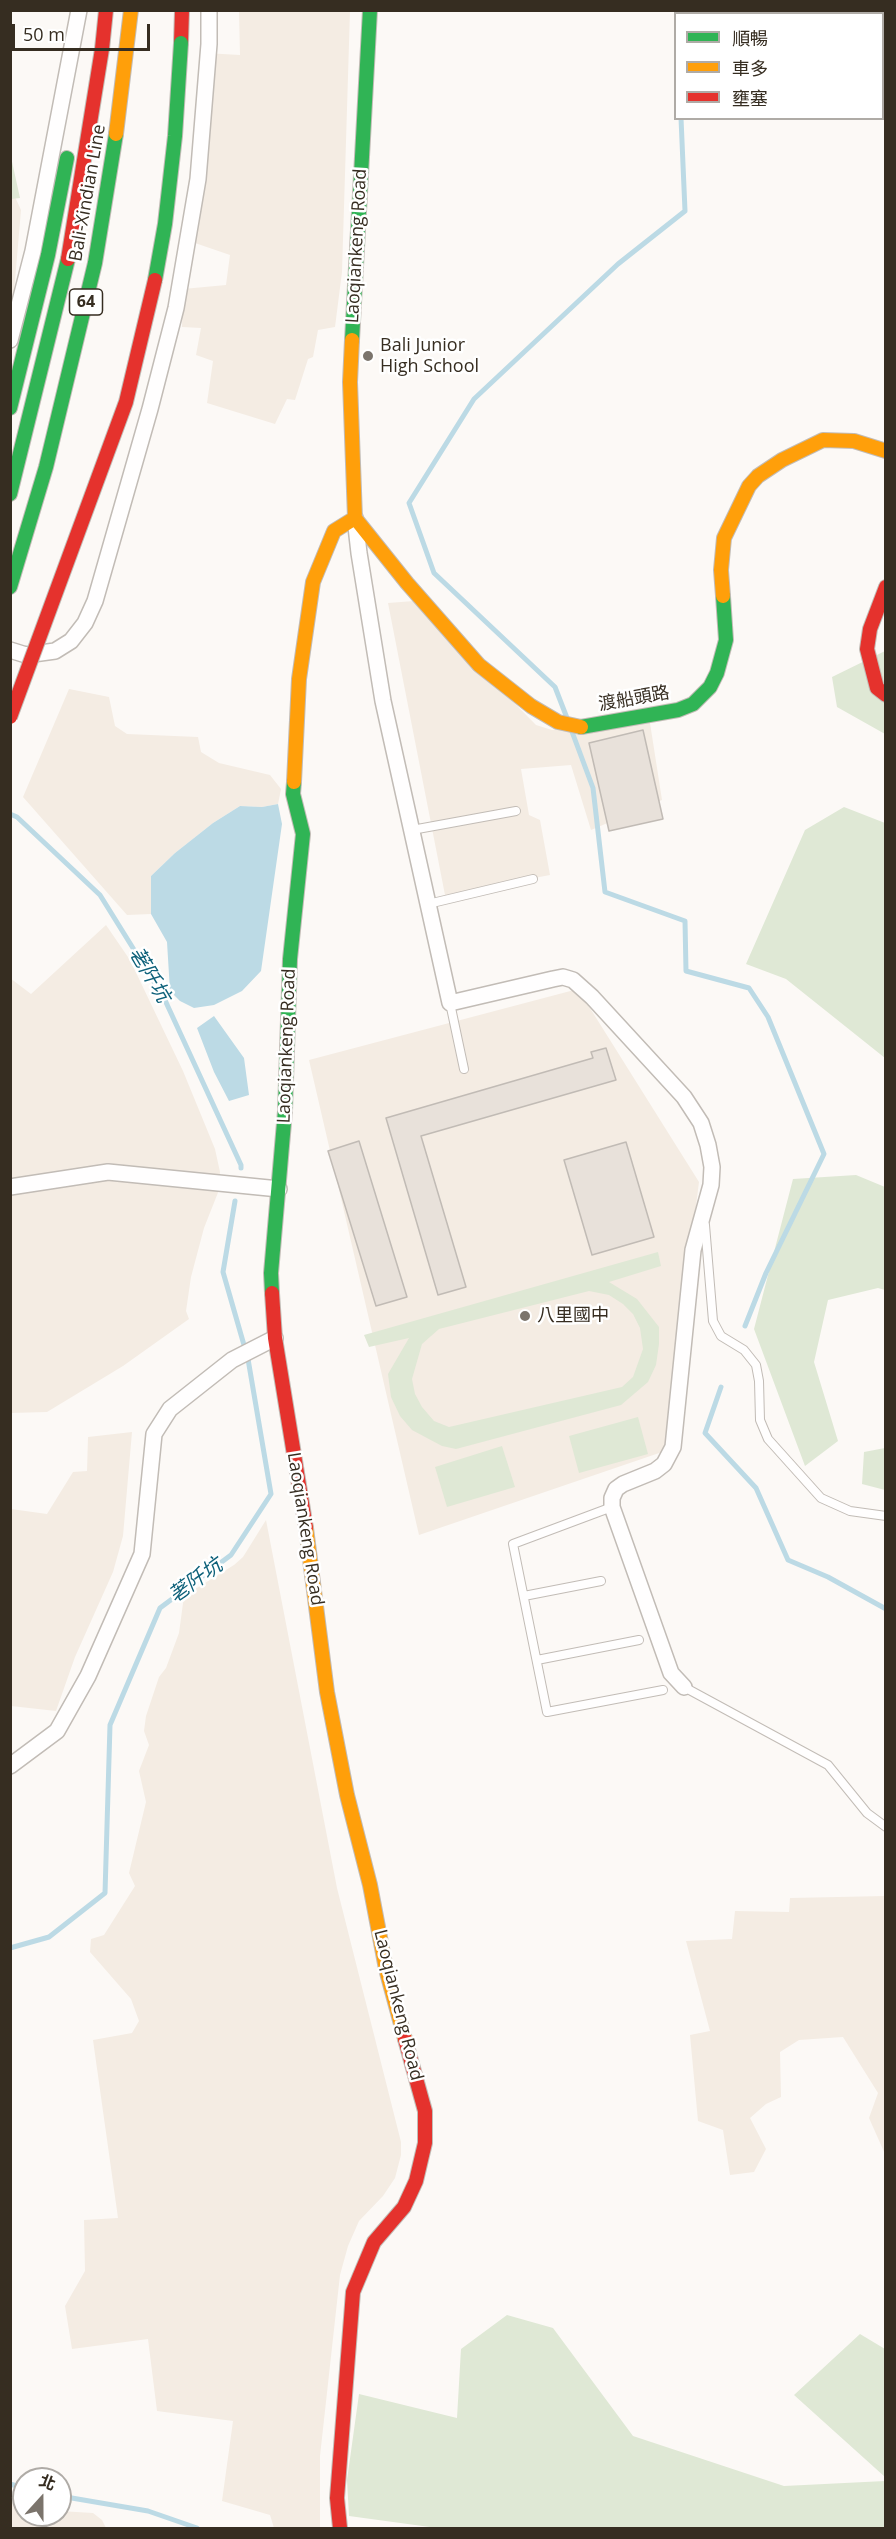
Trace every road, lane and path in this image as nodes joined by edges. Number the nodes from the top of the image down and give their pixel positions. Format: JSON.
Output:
{"nodes":[{"id":1,"x":79,"y":10,"type":"edge"},
{"id":2,"x":88,"y":10,"type":"edge"},
{"id":3,"x":105,"y":10,"type":"edge"},
{"id":4,"x":131,"y":10,"type":"edge"},
{"id":5,"x":182,"y":10,"type":"edge"},
{"id":6,"x":209,"y":10,"type":"edge"},
{"id":7,"x":370,"y":10,"type":"edge"},
{"id":8,"x":80,"y":78,"type":"dead end"},
{"id":9,"x":69,"y":145,"type":"dead end"},
{"id":10,"x":10,"y":340,"type":"edge"},
{"id":11,"x":10,"y":408,"type":"edge"},
{"id":12,"x":885,"y":451,"type":"edge"},
{"id":13,"x":10,"y":494,"type":"edge"},
{"id":14,"x":356,"y":518,"type":"junction"},
{"id":15,"x":10,"y":587,"type":"edge"},
{"id":16,"x":885,"y":587,"type":"edge"},
{"id":17,"x":10,"y":650,"type":"edge"},
{"id":18,"x":885,"y":695,"type":"edge"},
{"id":19,"x":10,"y":717,"type":"edge"},
{"id":20,"x":516,"y":811,"type":"dead end"},
{"id":21,"x":412,"y":830,"type":"junction"},
{"id":22,"x":533,"y":879,"type":"dead end"},
{"id":23,"x":428,"y":904,"type":"junction"},
{"id":24,"x":450,"y":1003,"type":"junction"},
{"id":25,"x":464,"y":1069,"type":"dead end"},
{"id":26,"x":10,"y":1187,"type":"edge"},
{"id":27,"x":279,"y":1189,"type":"junction"},
{"id":28,"x":703,"y":1209,"type":"junction"},
{"id":29,"x":275,"y":1338,"type":"junction"},
{"id":30,"x":612,"y":1507,"type":"junction"},
{"id":31,"x":885,"y":1516,"type":"edge"},
{"id":32,"x":601,"y":1581,"type":"dead end"},
{"id":33,"x":524,"y":1596,"type":"junction"},
{"id":34,"x":639,"y":1640,"type":"dead end"},
{"id":35,"x":537,"y":1660,"type":"junction"},
{"id":36,"x":684,"y":1687,"type":"joint"},
{"id":37,"x":663,"y":1690,"type":"dead end"},
{"id":38,"x":10,"y":1766,"type":"edge"},
{"id":39,"x":885,"y":1827,"type":"edge"},
{"id":40,"x":340,"y":2529,"type":"edge"}],
"edges":[{"from":1,"to":10,"type":"street"},
{"from":2,"to":8,"type":"main road"},
{"from":3,"to":13,"type":"main road","name":"Bali-Xindian Line","number":"64"},
{"from":4,"to":15,"type":"main road","name":"Bali-Xindian Line","number":"64"},
{"from":5,"to":19,"type":"main road","bridge":true},
{"from":6,"to":17,"type":"street"},
{"from":7,"to":14,"type":"main road","name":"Laoqiankeng Road"},
{"from":9,"to":11,"type":"main road"},
{"from":12,"to":14,"type":"main road","name":"渡船頭路"},
{"from":14,"to":21,"type":"street","name":"Laoqiankeng Road"},
{"from":14,"to":27,"type":"main road","name":"Laoqiankeng Road"},
{"from":16,"to":18,"type":"main road"},
{"from":20,"to":21,"type":"lane"},
{"from":21,"to":23,"type":"street","name":"Laoqiankeng Road"},
{"from":22,"to":23,"type":"lane"},
{"from":23,"to":24,"type":"street","name":"Laoqiankeng Road"},
{"from":24,"to":25,"type":"lane"},
{"from":24,"to":28,"type":"street"},
{"from":26,"to":27,"type":"street"},
{"from":27,"to":29,"type":"main road","name":"Laoqiankeng Road"},
{"from":28,"to":30,"type":"street"},
{"from":28,"to":31,"type":"lane"},
{"from":29,"to":38,"type":"street"},
{"from":29,"to":40,"type":"main road","name":"Laoqiankeng Road"},
{"from":30,"to":33,"type":"lane"},
{"from":30,"to":36,"type":"street"},
{"from":32,"to":33,"type":"lane"},
{"from":33,"to":35,"type":"lane"},
{"from":34,"to":35,"type":"lane"},
{"from":35,"to":37,"type":"lane"},
{"from":36,"to":39,"type":"lane"}]}
